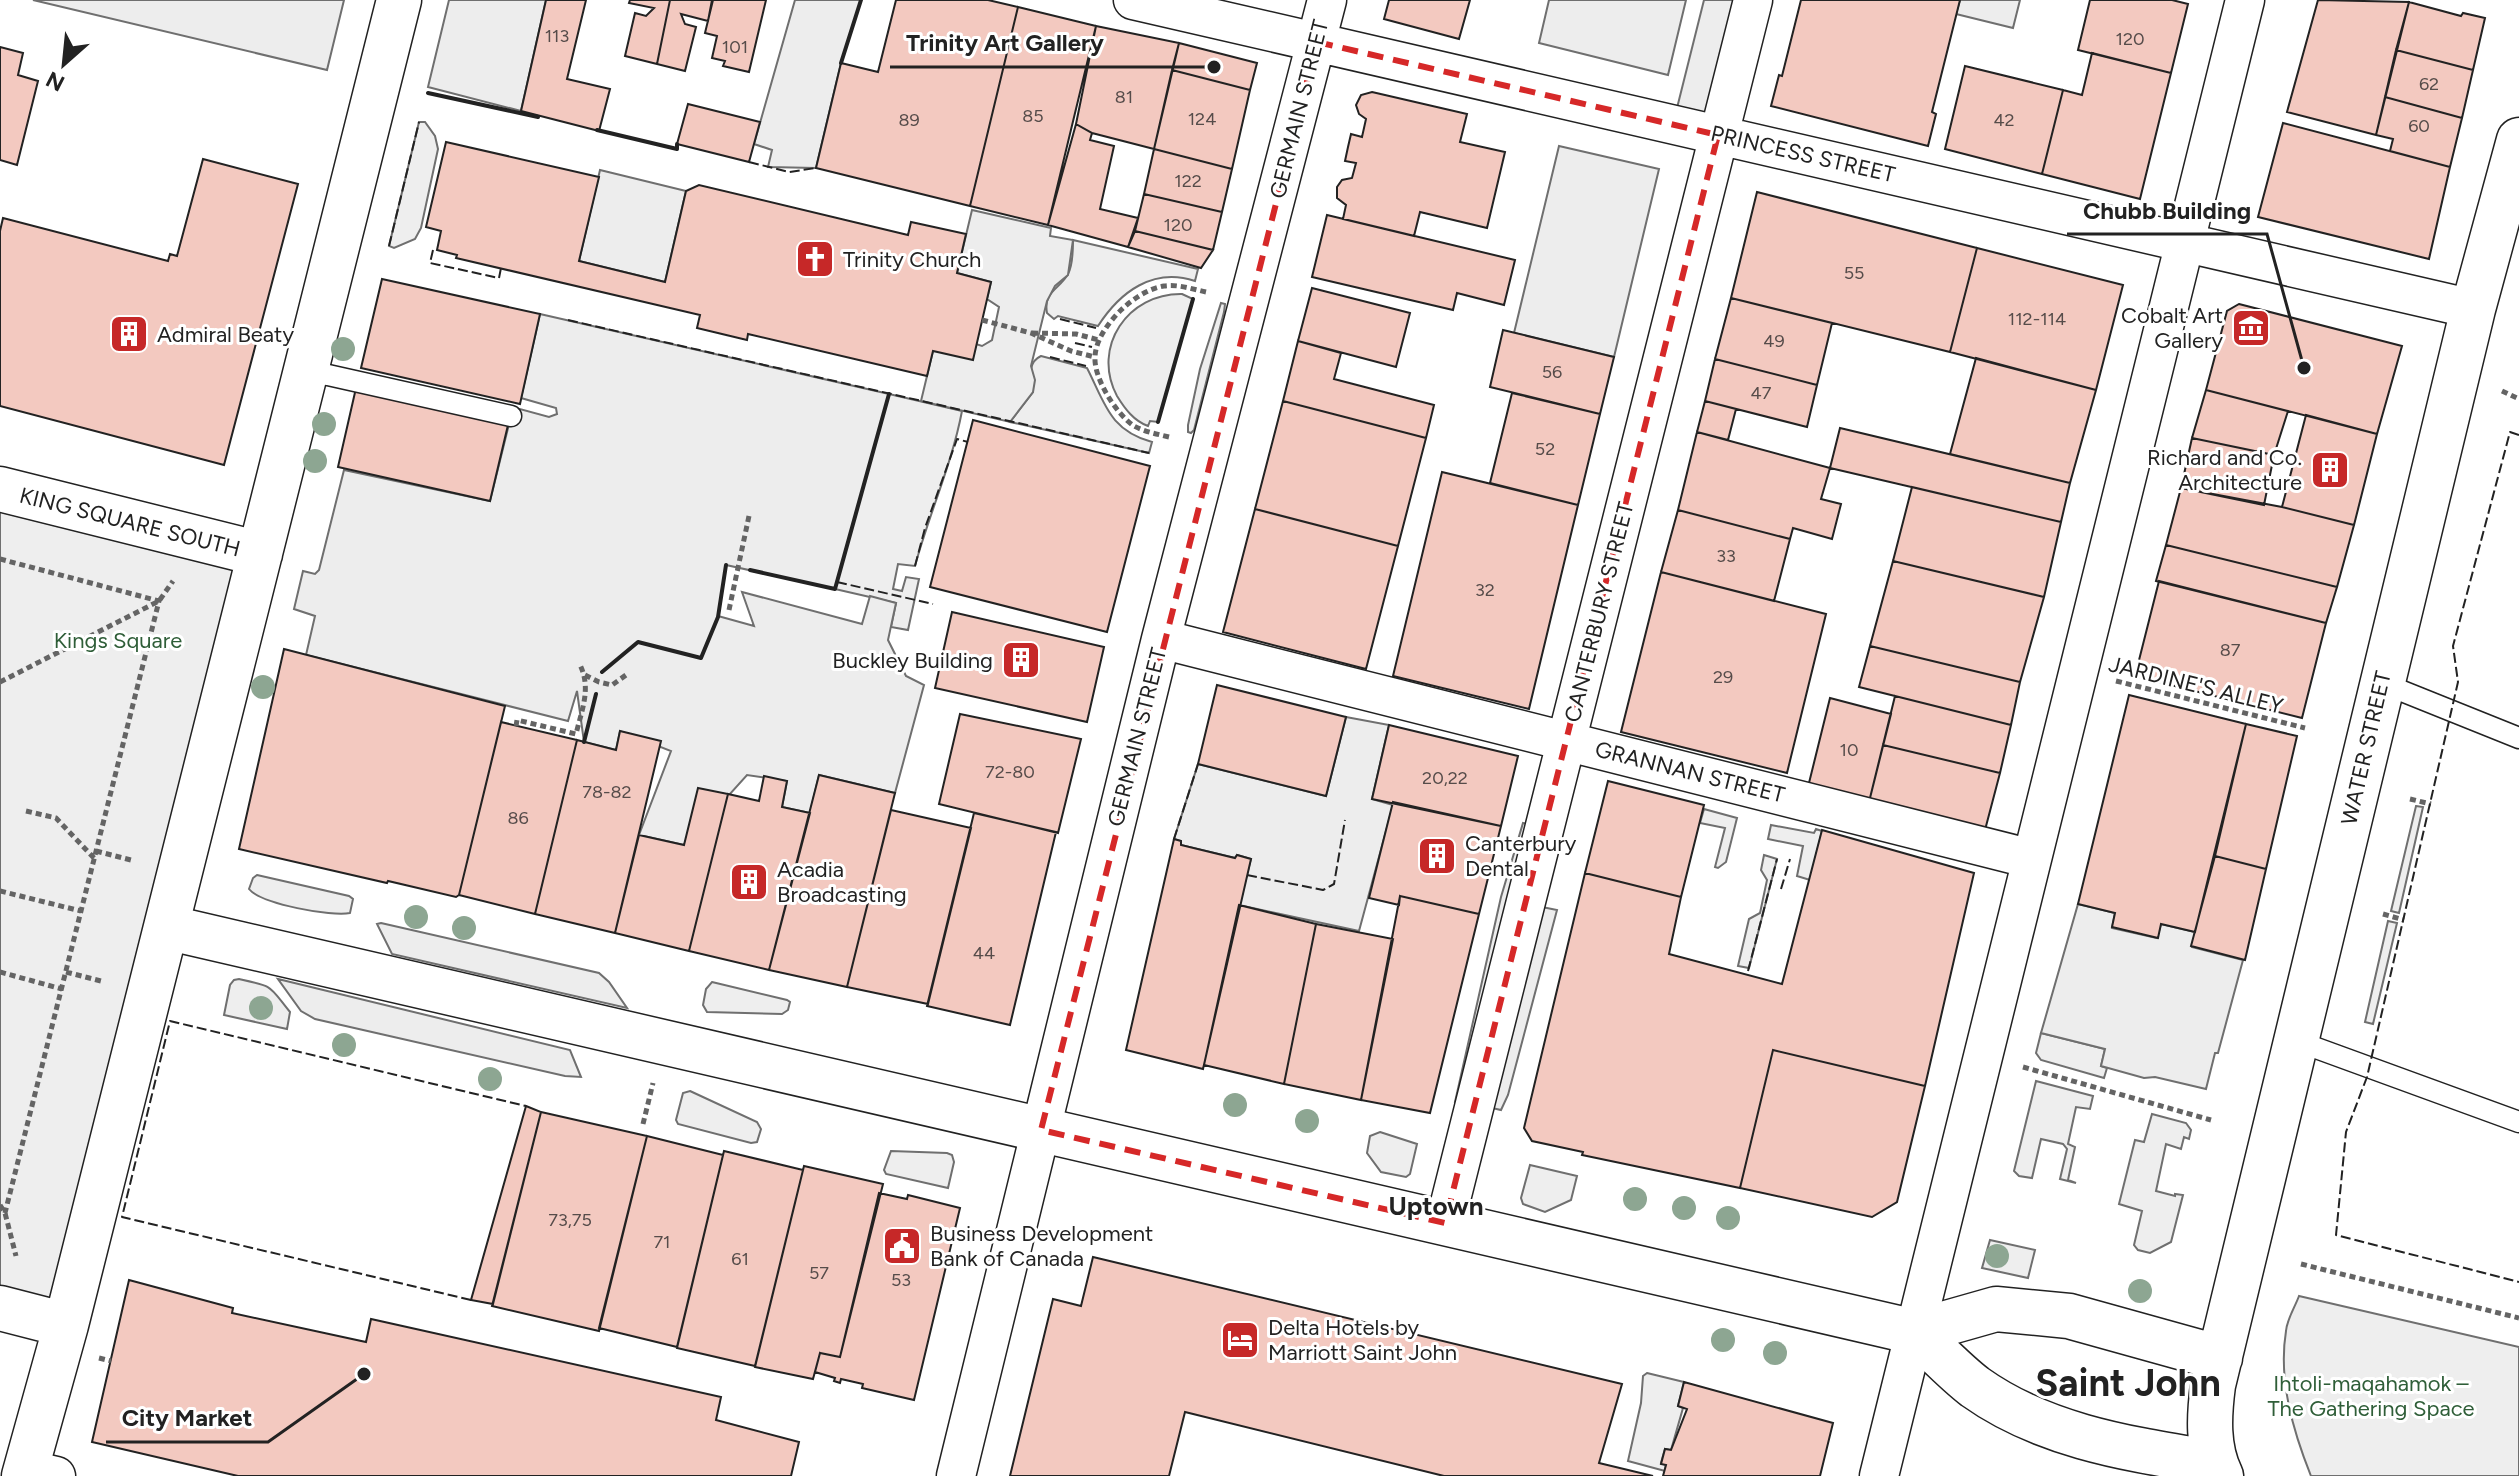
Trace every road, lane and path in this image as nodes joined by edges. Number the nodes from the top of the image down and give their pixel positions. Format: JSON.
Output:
{"nodes":[{"id":1,"x":399,"y":0,"type":"edge"},
{"id":2,"x":1133,"y":0,"type":"edge"},
{"id":3,"x":1327,"y":0,"type":"edge"},
{"id":4,"x":1753,"y":0,"type":"edge"},
{"id":5,"x":2245,"y":0,"type":"edge"},
{"id":6,"x":1317,"y":42,"type":"junction"},
{"id":7,"x":1718,"y":135,"type":"junction"},
{"id":8,"x":2519,"y":140,"type":"edge"},
{"id":9,"x":2185,"y":242,"type":"junction"},
{"id":10,"x":1206,"y":292,"type":"dead end"},
{"id":11,"x":2473,"y":309,"type":"junction"},
{"id":12,"x":982,"y":320,"type":"dead end"},
{"id":13,"x":1031,"y":333,"type":"junction"},
{"id":14,"x":1099,"y":340,"type":"junction"},
{"id":15,"x":1095,"y":357,"type":"junction"},
{"id":16,"x":305,"y":372,"type":"junction"},
{"id":17,"x":2502,"y":391,"type":"dead end"},
{"id":18,"x":2519,"y":399,"type":"edge"},
{"id":19,"x":511,"y":416,"type":"dead end"},
{"id":20,"x":1169,"y":437,"type":"dead end"},
{"id":21,"x":0,"y":489,"type":"edge"},
{"id":22,"x":749,"y":516,"type":"dead end"},
{"id":23,"x":260,"y":554,"type":"junction"},
{"id":24,"x":0,"y":559,"type":"edge"},
{"id":25,"x":173,"y":581,"type":"dead end"},
{"id":26,"x":159,"y":601,"type":"junction"},
{"id":27,"x":729,"y":610,"type":"dead end"},
{"id":28,"x":1161,"y":639,"type":"junction"},
{"id":29,"x":579,"y":663,"type":"dead end"},
{"id":30,"x":2079,"y":672,"type":"junction"},
{"id":31,"x":585,"y":675,"type":"junction"},
{"id":32,"x":626,"y":675,"type":"dead end"},
{"id":33,"x":0,"y":682,"type":"edge"},
{"id":34,"x":2382,"y":683,"type":"junction"},
{"id":35,"x":516,"y":726,"type":"dead end"},
{"id":36,"x":2305,"y":728,"type":"dead end"},
{"id":37,"x":2519,"y":738,"type":"edge"},
{"id":38,"x":1566,"y":741,"type":"junction"},
{"id":39,"x":2410,"y":799,"type":"dead end"},
{"id":40,"x":2431,"y":804,"type":"dead end"},
{"id":41,"x":26,"y":811,"type":"dead end"},
{"id":42,"x":96,"y":851,"type":"junction"},
{"id":43,"x":94,"y":859,"type":"junction"},
{"id":44,"x":2032,"y":859,"type":"junction"},
{"id":45,"x":131,"y":860,"type":"dead end"},
{"id":46,"x":0,"y":891,"type":"edge"},
{"id":47,"x":81,"y":911,"type":"junction"},
{"id":48,"x":2383,"y":914,"type":"dead end"},
{"id":49,"x":2404,"y":920,"type":"dead end"},
{"id":50,"x":166,"y":927,"type":"junction"},
{"id":51,"x":0,"y":972,"type":"edge"},
{"id":52,"x":66,"y":972,"type":"junction"},
{"id":53,"x":101,"y":981,"type":"dead end"},
{"id":54,"x":62,"y":989,"type":"junction"},
{"id":55,"x":2297,"y":1041,"type":"junction"},
{"id":56,"x":1984,"y":1056,"type":"junction"},
{"id":57,"x":653,"y":1082,"type":"dead end"},
{"id":58,"x":2211,"y":1120,"type":"dead end"},
{"id":59,"x":2519,"y":1122,"type":"edge"},
{"id":60,"x":643,"y":1124,"type":"dead end"},
{"id":61,"x":1041,"y":1130,"type":"junction"},
{"id":62,"x":0,"y":1205,"type":"edge"},
{"id":63,"x":3,"y":1212,"type":"edge"},
{"id":64,"x":1445,"y":1223,"type":"junction"},
{"id":65,"x":16,"y":1256,"type":"dead end"},
{"id":66,"x":2301,"y":1264,"type":"dead end"},
{"id":67,"x":0,"y":1308,"type":"edge"},
{"id":68,"x":2519,"y":1318,"type":"edge"},
{"id":69,"x":66,"y":1325,"type":"junction"},
{"id":70,"x":1915,"y":1332,"type":"junction"},
{"id":71,"x":2220,"y":1358,"type":"junction"},
{"id":72,"x":2218,"y":1470,"type":"edge"},
{"id":73,"x":35,"y":1474,"type":"edge"},
{"id":74,"x":956,"y":1476,"type":"edge"},
{"id":75,"x":1879,"y":1476,"type":"edge"}],
"edges":[{"from":1,"to":16,"type":"street"},
{"from":2,"to":6,"type":"street","name":"PRINCESS STREET"},
{"from":3,"to":6,"type":"street","name":"GERMAIN STREET"},
{"from":4,"to":7,"type":"street","name":"CANTERBURY STREET"},
{"from":5,"to":9,"type":"street"},
{"from":6,"to":7,"type":"street","name":"PRINCESS STREET"},
{"from":6,"to":28,"type":"street","name":"GERMAIN STREET"},
{"from":7,"to":9,"type":"street","name":"PRINCESS STREET"},
{"from":7,"to":38,"type":"street","name":"CANTERBURY STREET"},
{"from":8,"to":11,"type":"street","name":"WATER STREET"},
{"from":9,"to":11,"type":"street","name":"PRINCESS STREET"},
{"from":9,"to":30,"type":"street"},
{"from":10,"to":14,"type":"path"},
{"from":11,"to":34,"type":"street","name":"WATER STREET"},
{"from":12,"to":13,"type":"path"},
{"from":13,"to":14,"type":"path"},
{"from":13,"to":15,"type":"path"},
{"from":14,"to":15,"type":"path"},
{"from":15,"to":20,"type":"path"},
{"from":16,"to":19,"type":"lane"},
{"from":16,"to":23,"type":"street"},
{"from":17,"to":18,"type":"path"},
{"from":21,"to":23,"type":"street","name":"KING SQUARE SOUTH"},
{"from":22,"to":27,"type":"path"},
{"from":23,"to":50,"type":"street"},
{"from":24,"to":26,"type":"path"},
{"from":25,"to":26,"type":"path"},
{"from":26,"to":33,"type":"path"},
{"from":26,"to":42,"type":"path"},
{"from":28,"to":38,"type":"street","name":"GRANNAN STREET"},
{"from":28,"to":61,"type":"street","name":"GERMAIN STREET"},
{"from":29,"to":31,"type":"path"},
{"from":30,"to":36,"type":"path","name":"JARDINE'S ALLEY"},
{"from":30,"to":44,"type":"street"},
{"from":31,"to":32,"type":"path"},
{"from":31,"to":35,"type":"path"},
{"from":34,"to":37,"type":"lane"},
{"from":34,"to":55,"type":"street","name":"WATER STREET"},
{"from":38,"to":44,"type":"street","name":"GRANNAN STREET"},
{"from":38,"to":64,"type":"street","name":"CANTERBURY STREET"},
{"from":39,"to":40,"type":"path"},
{"from":41,"to":43,"type":"path"},
{"from":42,"to":43,"type":"path"},
{"from":42,"to":45,"type":"path"},
{"from":43,"to":47,"type":"path"},
{"from":44,"to":56,"type":"street"},
{"from":46,"to":47,"type":"path"},
{"from":47,"to":52,"type":"path"},
{"from":48,"to":49,"type":"path"},
{"from":50,"to":61,"type":"street"},
{"from":50,"to":69,"type":"street"},
{"from":51,"to":54,"type":"path"},
{"from":52,"to":53,"type":"path"},
{"from":52,"to":54,"type":"path"},
{"from":54,"to":63,"type":"path"},
{"from":55,"to":59,"type":"lane"},
{"from":55,"to":71,"type":"street","name":"WATER STREET"},
{"from":56,"to":58,"type":"path"},
{"from":56,"to":70,"type":"street"},
{"from":57,"to":60,"type":"path"},
{"from":61,"to":64,"type":"street"},
{"from":61,"to":74,"type":"street","name":"GERMAIN STREET"},
{"from":62,"to":63,"type":"path"},
{"from":63,"to":65,"type":"path"},
{"from":64,"to":70,"type":"street"},
{"from":66,"to":68,"type":"path"},
{"from":67,"to":69,"type":"street"},
{"from":69,"to":73,"type":"street"},
{"from":70,"to":71,"type":"street"},
{"from":70,"to":72,"type":"street"},
{"from":70,"to":75,"type":"street"},
{"from":71,"to":72,"type":"street","name":"WATER STREET"}]}
